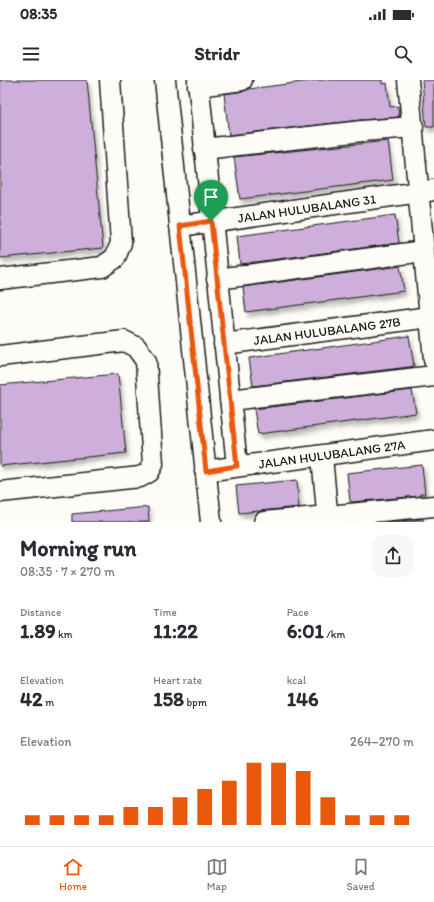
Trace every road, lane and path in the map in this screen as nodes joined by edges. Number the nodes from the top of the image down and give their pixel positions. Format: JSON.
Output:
{"nodes":[{"id":1,"x":110,"y":80,"type":"edge"},
{"id":2,"x":165,"y":80,"type":"edge"},
{"id":3,"x":242,"y":80,"type":"edge"},
{"id":4,"x":408,"y":80,"type":"edge"},
{"id":5,"x":198,"y":83,"type":"edge"},
{"id":6,"x":413,"y":127,"type":"junction"},
{"id":7,"x":204,"y":149,"type":"junction"},
{"id":8,"x":426,"y":191,"type":"edge"},
{"id":9,"x":211,"y":221,"type":"junction"},
{"id":10,"x":180,"y":226,"type":"junction"},
{"id":11,"x":424,"y":251,"type":"junction"},
{"id":12,"x":217,"y":278,"type":"junction"},
{"id":13,"x":0,"y":279,"type":"edge"},
{"id":14,"x":430,"y":316,"type":"junction"},
{"id":15,"x":433,"y":336,"type":"edge"},
{"id":16,"x":224,"y":344,"type":"junction"},
{"id":17,"x":0,"y":356,"type":"edge"},
{"id":18,"x":434,"y":360,"type":"edge"},
{"id":19,"x":434,"y":376,"type":"edge"},
{"id":20,"x":230,"y":400,"type":"junction"},
{"id":21,"x":434,"y":440,"type":"edge"},
{"id":22,"x":322,"y":456,"type":"junction"},
{"id":23,"x":237,"y":466,"type":"junction"},
{"id":24,"x":206,"y":471,"type":"junction"},
{"id":25,"x":0,"y":492,"type":"edge"},
{"id":26,"x":434,"y":506,"type":"edge"},
{"id":27,"x":388,"y":516,"type":"edge"},
{"id":28,"x":328,"y":519,"type":"edge"},
{"id":29,"x":211,"y":522,"type":"edge"},
{"id":30,"x":269,"y":522,"type":"edge"}],
"edges":[{"from":1,"to":13,"type":"street"},
{"from":2,"to":10,"type":"street"},
{"from":3,"to":5,"type":"street"},
{"from":4,"to":6,"type":"street"},
{"from":5,"to":7,"type":"street"},
{"from":6,"to":7,"type":"street"},
{"from":6,"to":8,"type":"street"},
{"from":7,"to":9,"type":"street"},
{"from":8,"to":9,"type":"street","name":"JALAN HULUBALANG 31"},
{"from":8,"to":11,"type":"street"},
{"from":9,"to":10,"type":"street","name":"JALAN HULUBALANG 31"},
{"from":9,"to":12,"type":"street"},
{"from":10,"to":24,"type":"street"},
{"from":11,"to":12,"type":"street"},
{"from":11,"to":14,"type":"street"},
{"from":12,"to":16,"type":"street"},
{"from":14,"to":15,"type":"street"},
{"from":14,"to":16,"type":"street","name":"JALAN HULUBALANG 27B"},
{"from":15,"to":18,"type":"street"},
{"from":16,"to":20,"type":"street"},
{"from":17,"to":25,"type":"street"},
{"from":19,"to":20,"type":"street"},
{"from":20,"to":23,"type":"street"},
{"from":21,"to":22,"type":"street","name":"JALAN HULUBALANG 27A"},
{"from":22,"to":23,"type":"street","name":"JALAN HULUBALANG 27A"},
{"from":22,"to":28,"type":"street"},
{"from":23,"to":24,"type":"street","name":"JALAN HULUBALANG 27A"},
{"from":24,"to":29,"type":"street"},
{"from":26,"to":27,"type":"street"},
{"from":27,"to":28,"type":"street"},
{"from":28,"to":30,"type":"street"}]}
